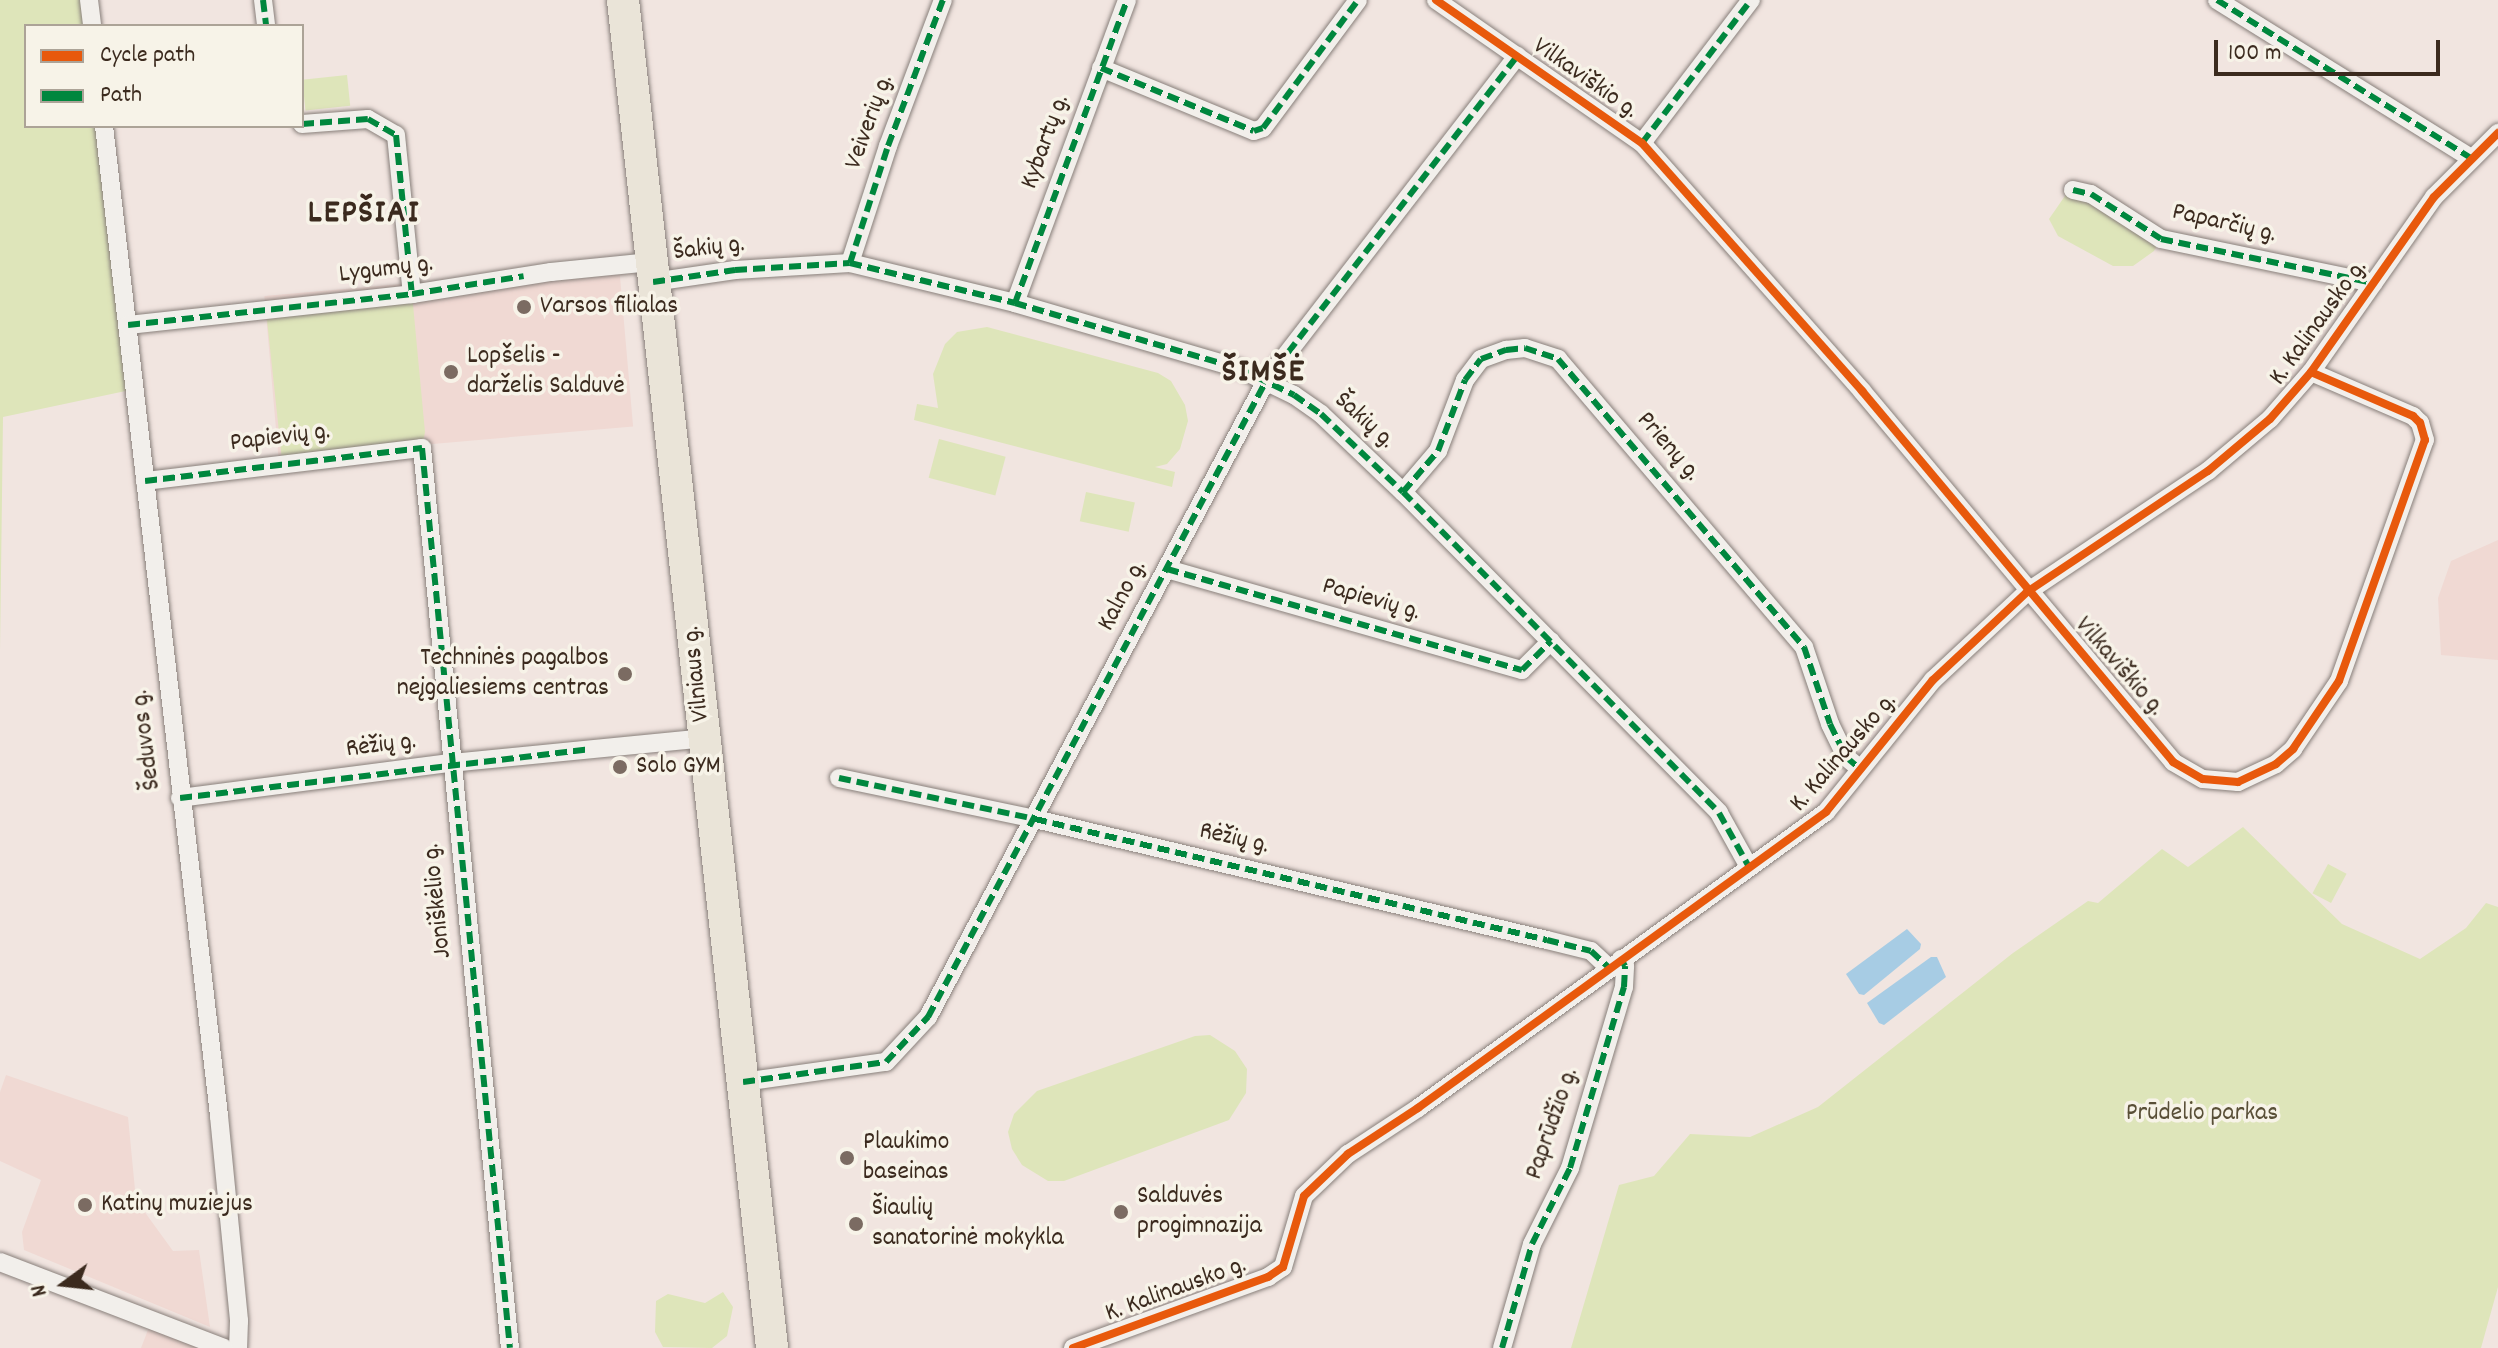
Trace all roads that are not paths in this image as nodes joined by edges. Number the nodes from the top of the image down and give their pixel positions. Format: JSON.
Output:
{"nodes":[{"id":1,"x":89,"y":0,"type":"edge"},
{"id":2,"x":263,"y":0,"type":"edge"},
{"id":3,"x":623,"y":0,"type":"edge"},
{"id":4,"x":943,"y":0,"type":"edge"},
{"id":5,"x":1127,"y":0,"type":"edge"},
{"id":6,"x":1358,"y":0,"type":"edge"},
{"id":7,"x":1436,"y":0,"type":"edge"},
{"id":8,"x":1751,"y":0,"type":"edge"},
{"id":9,"x":2217,"y":0,"type":"edge"},
{"id":10,"x":92,"y":24,"type":"edge"},
{"id":11,"x":266,"y":24,"type":"edge"},
{"id":12,"x":1517,"y":56,"type":"junction"},
{"id":13,"x":1101,"y":68,"type":"junction"},
{"id":14,"x":304,"y":124,"type":"edge"},
{"id":15,"x":104,"y":128,"type":"edge"},
{"id":16,"x":2498,"y":133,"type":"edge"},
{"id":17,"x":1642,"y":143,"type":"junction"},
{"id":18,"x":2471,"y":158,"type":"junction"},
{"id":19,"x":2073,"y":190,"type":"dead end"},
{"id":20,"x":850,"y":263,"type":"junction"},
{"id":21,"x":652,"y":272,"type":"junction"},
{"id":22,"x":2373,"y":283,"type":"junction"},
{"id":23,"x":412,"y":294,"type":"junction"},
{"id":24,"x":1015,"y":303,"type":"junction"},
{"id":25,"x":128,"y":325,"type":"junction"},
{"id":26,"x":2311,"y":372,"type":"junction"},
{"id":27,"x":1266,"y":381,"type":"junction"},
{"id":28,"x":422,"y":448,"type":"joint"},
{"id":29,"x":145,"y":481,"type":"junction"},
{"id":30,"x":1403,"y":492,"type":"junction"},
{"id":31,"x":1167,"y":569,"type":"junction"},
{"id":32,"x":2027,"y":592,"type":"junction"},
{"id":33,"x":1551,"y":641,"type":"junction"},
{"id":34,"x":705,"y":738,"type":"junction"},
{"id":35,"x":451,"y":763,"type":"junction"},
{"id":36,"x":1859,"y":768,"type":"junction"},
{"id":37,"x":839,"y":778,"type":"dead end"},
{"id":38,"x":180,"y":798,"type":"junction"},
{"id":39,"x":1035,"y":819,"type":"junction"},
{"id":40,"x":1748,"y":865,"type":"junction"},
{"id":41,"x":1615,"y":964,"type":"junction"},
{"id":42,"x":743,"y":1082,"type":"junction"},
{"id":43,"x":0,"y":1262,"type":"edge"},
{"id":44,"x":224,"y":1348,"type":"edge"},
{"id":45,"x":238,"y":1348,"type":"edge"},
{"id":46,"x":510,"y":1348,"type":"edge"},
{"id":47,"x":772,"y":1348,"type":"edge"},
{"id":48,"x":1073,"y":1348,"type":"edge"},
{"id":49,"x":1502,"y":1348,"type":"edge"}],
"edges":[{"from":1,"to":10,"type":"street"},
{"from":2,"to":11,"type":"street"},
{"from":3,"to":21,"type":"highway","name":"Vilniaus g."},
{"from":4,"to":20,"type":"street","name":"Veiverių g."},
{"from":5,"to":13,"type":"street","name":"Kybartų g."},
{"from":6,"to":13,"type":"street"},
{"from":7,"to":12,"type":"street","name":"Vilkaviškio g."},
{"from":8,"to":17,"type":"street"},
{"from":9,"to":18,"type":"street"},
{"from":12,"to":17,"type":"street","name":"Vilkaviškio g."},
{"from":12,"to":27,"type":"street","name":"Kalno g."},
{"from":13,"to":24,"type":"street","name":"Kybartų g."},
{"from":14,"to":23,"type":"street"},
{"from":15,"to":25,"type":"street","name":"Šeduvos g."},
{"from":16,"to":18,"type":"street","name":"K. Kalinausko g."},
{"from":17,"to":32,"type":"street","name":"Vilkaviškio g."},
{"from":18,"to":22,"type":"street","name":"K. Kalinausko g."},
{"from":19,"to":22,"type":"street","name":"Paparčių g."},
{"from":20,"to":21,"type":"street","name":"Šakių g."},
{"from":20,"to":24,"type":"street","name":"Šakių g."},
{"from":21,"to":23,"type":"street","name":"Lygumų g."},
{"from":21,"to":34,"type":"highway","name":"Vilniaus g."},
{"from":22,"to":26,"type":"street","name":"K. Kalinausko g."},
{"from":23,"to":25,"type":"street","name":"Lygumų g."},
{"from":24,"to":27,"type":"street","name":"Šakių g."},
{"from":25,"to":29,"type":"street","name":"Šeduvos g."},
{"from":26,"to":32,"type":"street","name":"K. Kalinausko g."},
{"from":26,"to":32,"type":"street","name":"Vilkaviškio g."},
{"from":27,"to":30,"type":"street","name":"Šakių g."},
{"from":27,"to":31,"type":"street","name":"Kalno g."},
{"from":28,"to":29,"type":"street","name":"Papievių g."},
{"from":28,"to":35,"type":"street","name":"Joniškėlio g."},
{"from":29,"to":38,"type":"street","name":"Šeduvos g."},
{"from":30,"to":33,"type":"street","name":"Šakių g."},
{"from":30,"to":36,"type":"street","name":"Prienų g."},
{"from":31,"to":33,"type":"street","name":"Papievių g."},
{"from":31,"to":39,"type":"street","name":"Kalno g."},
{"from":32,"to":36,"type":"street","name":"K. Kalinausko g."},
{"from":33,"to":40,"type":"street","name":"Šakių g."},
{"from":34,"to":35,"type":"street","name":"Rėžių g."},
{"from":34,"to":42,"type":"highway","name":"Vilniaus g."},
{"from":35,"to":38,"type":"street","name":"Rėžių g."},
{"from":35,"to":46,"type":"street","name":"Joniškėlio g."},
{"from":36,"to":40,"type":"street","name":"K. Kalinausko g."},
{"from":37,"to":39,"type":"street","name":"Rėžių g."},
{"from":38,"to":45,"type":"street","name":"Šeduvos g."},
{"from":39,"to":41,"type":"street","name":"Rėžių g."},
{"from":39,"to":42,"type":"street","name":"Kalno g."},
{"from":40,"to":41,"type":"street","name":"K. Kalinausko g."},
{"from":41,"to":48,"type":"street","name":"K. Kalinausko g."},
{"from":41,"to":49,"type":"street","name":"Paprūdžio g."},
{"from":42,"to":47,"type":"highway","name":"Vilniaus g."},
{"from":43,"to":44,"type":"street"}]}
